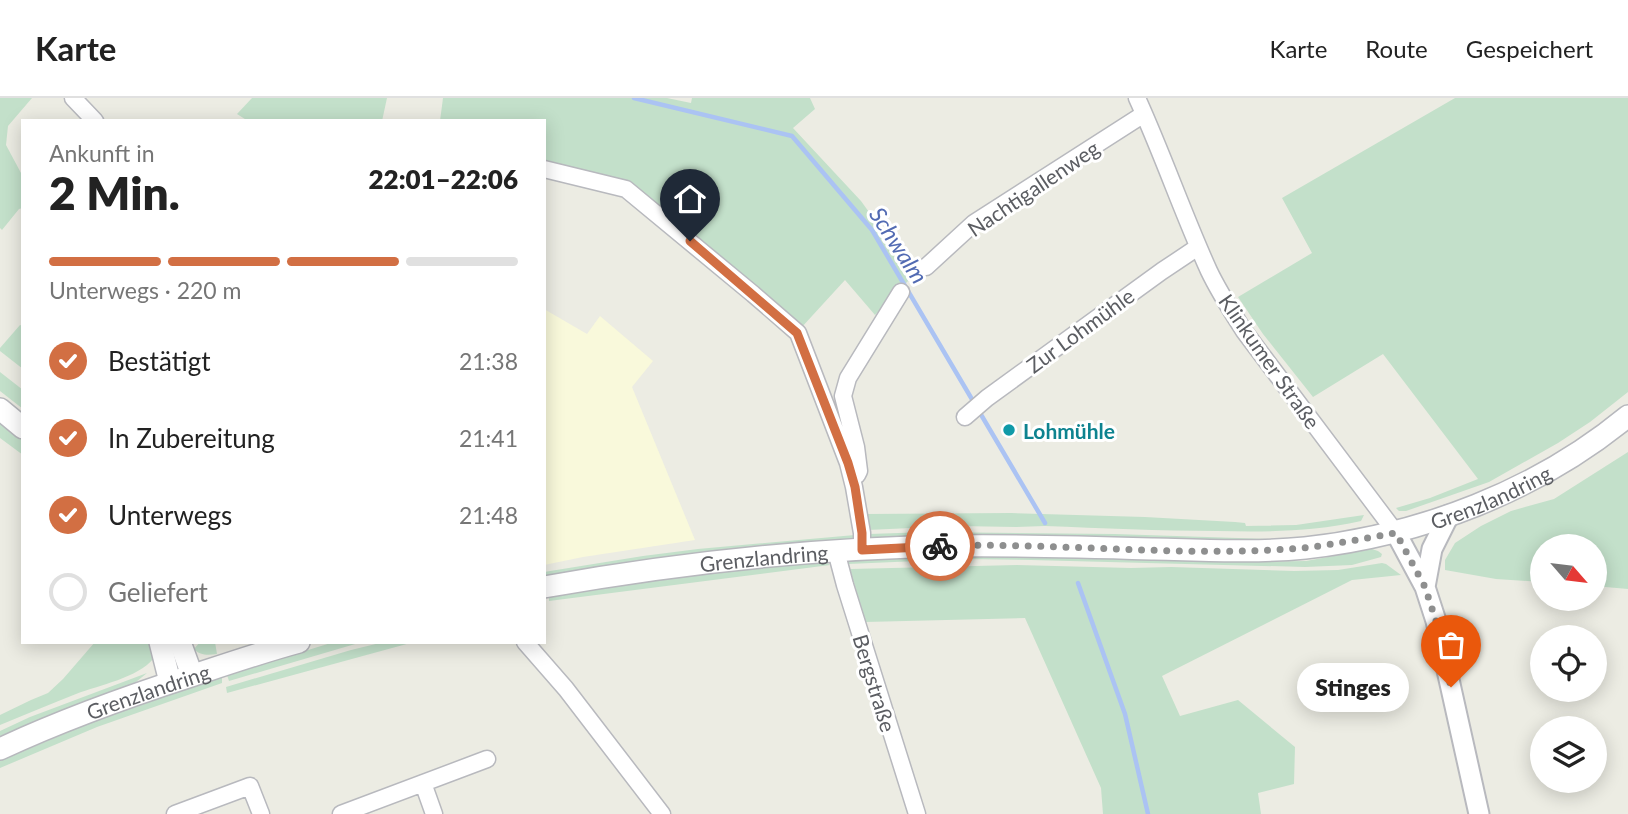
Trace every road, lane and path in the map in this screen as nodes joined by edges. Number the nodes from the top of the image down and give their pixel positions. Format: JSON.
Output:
{"nodes":[{"id":1,"x":74,"y":98,"type":"edge"},
{"id":2,"x":1137,"y":98,"type":"edge"},
{"id":3,"x":1144,"y":114,"type":"junction"},
{"id":4,"x":92,"y":119,"type":"edge"},
{"id":5,"x":546,"y":169,"type":"edge"},
{"id":6,"x":1198,"y":247,"type":"junction"},
{"id":7,"x":926,"y":267,"type":"dead end"},
{"id":8,"x":901,"y":292,"type":"dead end"},
{"id":9,"x":0,"y":409,"type":"edge"},
{"id":10,"x":1628,"y":416,"type":"edge"},
{"id":11,"x":965,"y":417,"type":"dead end"},
{"id":12,"x":21,"y":426,"type":"edge"},
{"id":13,"x":1628,"y":436,"type":"edge"},
{"id":14,"x":1574,"y":456,"type":"junction"},
{"id":15,"x":852,"y":479,"type":"junction"},
{"id":16,"x":1449,"y":515,"type":"junction"},
{"id":17,"x":1396,"y":533,"type":"junction"},
{"id":18,"x":862,"y":550,"type":"junction"},
{"id":19,"x":836,"y":551,"type":"junction"},
{"id":20,"x":546,"y":587,"type":"edge"},
{"id":21,"x":1425,"y":587,"type":"junction"},
{"id":22,"x":160,"y":644,"type":"edge"},
{"id":23,"x":181,"y":644,"type":"edge"},
{"id":24,"x":292,"y":644,"type":"edge"},
{"id":25,"x":527,"y":644,"type":"edge"},
{"id":26,"x":192,"y":676,"type":"junction"},
{"id":27,"x":170,"y":682,"type":"junction"},
{"id":28,"x":0,"y":749,"type":"edge"},
{"id":29,"x":487,"y":759,"type":"dead end"},
{"id":30,"x":423,"y":783,"type":"junction"},
{"id":31,"x":176,"y":814,"type":"edge"},
{"id":32,"x":261,"y":814,"type":"edge"},
{"id":33,"x":341,"y":814,"type":"edge"},
{"id":34,"x":434,"y":814,"type":"edge"},
{"id":35,"x":662,"y":814,"type":"edge"},
{"id":36,"x":916,"y":814,"type":"edge"},
{"id":37,"x":1479,"y":814,"type":"edge"}],
"edges":[{"from":1,"to":4,"type":"street"},
{"from":2,"to":3,"type":"street","name":"Klinkumer Straße"},
{"from":3,"to":6,"type":"street","name":"Klinkumer Straße"},
{"from":3,"to":7,"type":"street","name":"Nachtigallenweg"},
{"from":5,"to":15,"type":"street"},
{"from":6,"to":11,"type":"street","name":"Zur Lohmühle"},
{"from":6,"to":17,"type":"street","name":"Klinkumer Straße"},
{"from":8,"to":15,"type":"street"},
{"from":9,"to":12,"type":"main road"},
{"from":10,"to":14,"type":"main road","name":"Grenzlandring"},
{"from":13,"to":14,"type":"main road"},
{"from":14,"to":16,"type":"main road","name":"Grenzlandring"},
{"from":15,"to":18,"type":"street"},
{"from":16,"to":17,"type":"main road","name":"Grenzlandring"},
{"from":16,"to":21,"type":"street"},
{"from":17,"to":18,"type":"main road","name":"Grenzlandring"},
{"from":17,"to":21,"type":"street"},
{"from":18,"to":19,"type":"main road","name":"Grenzlandring"},
{"from":19,"to":20,"type":"main road","name":"Grenzlandring"},
{"from":19,"to":36,"type":"street","name":"Bergstraße"},
{"from":21,"to":37,"type":"street"},
{"from":22,"to":27,"type":"main road"},
{"from":23,"to":26,"type":"main road"},
{"from":24,"to":26,"type":"main road","name":"Grenzlandring"},
{"from":25,"to":35,"type":"street"},
{"from":26,"to":27,"type":"main road","name":"Grenzlandring"},
{"from":27,"to":28,"type":"main road","name":"Grenzlandring"},
{"from":29,"to":30,"type":"street"},
{"from":30,"to":33,"type":"street"},
{"from":30,"to":34,"type":"street"},
{"from":31,"to":32,"type":"street"}]}
